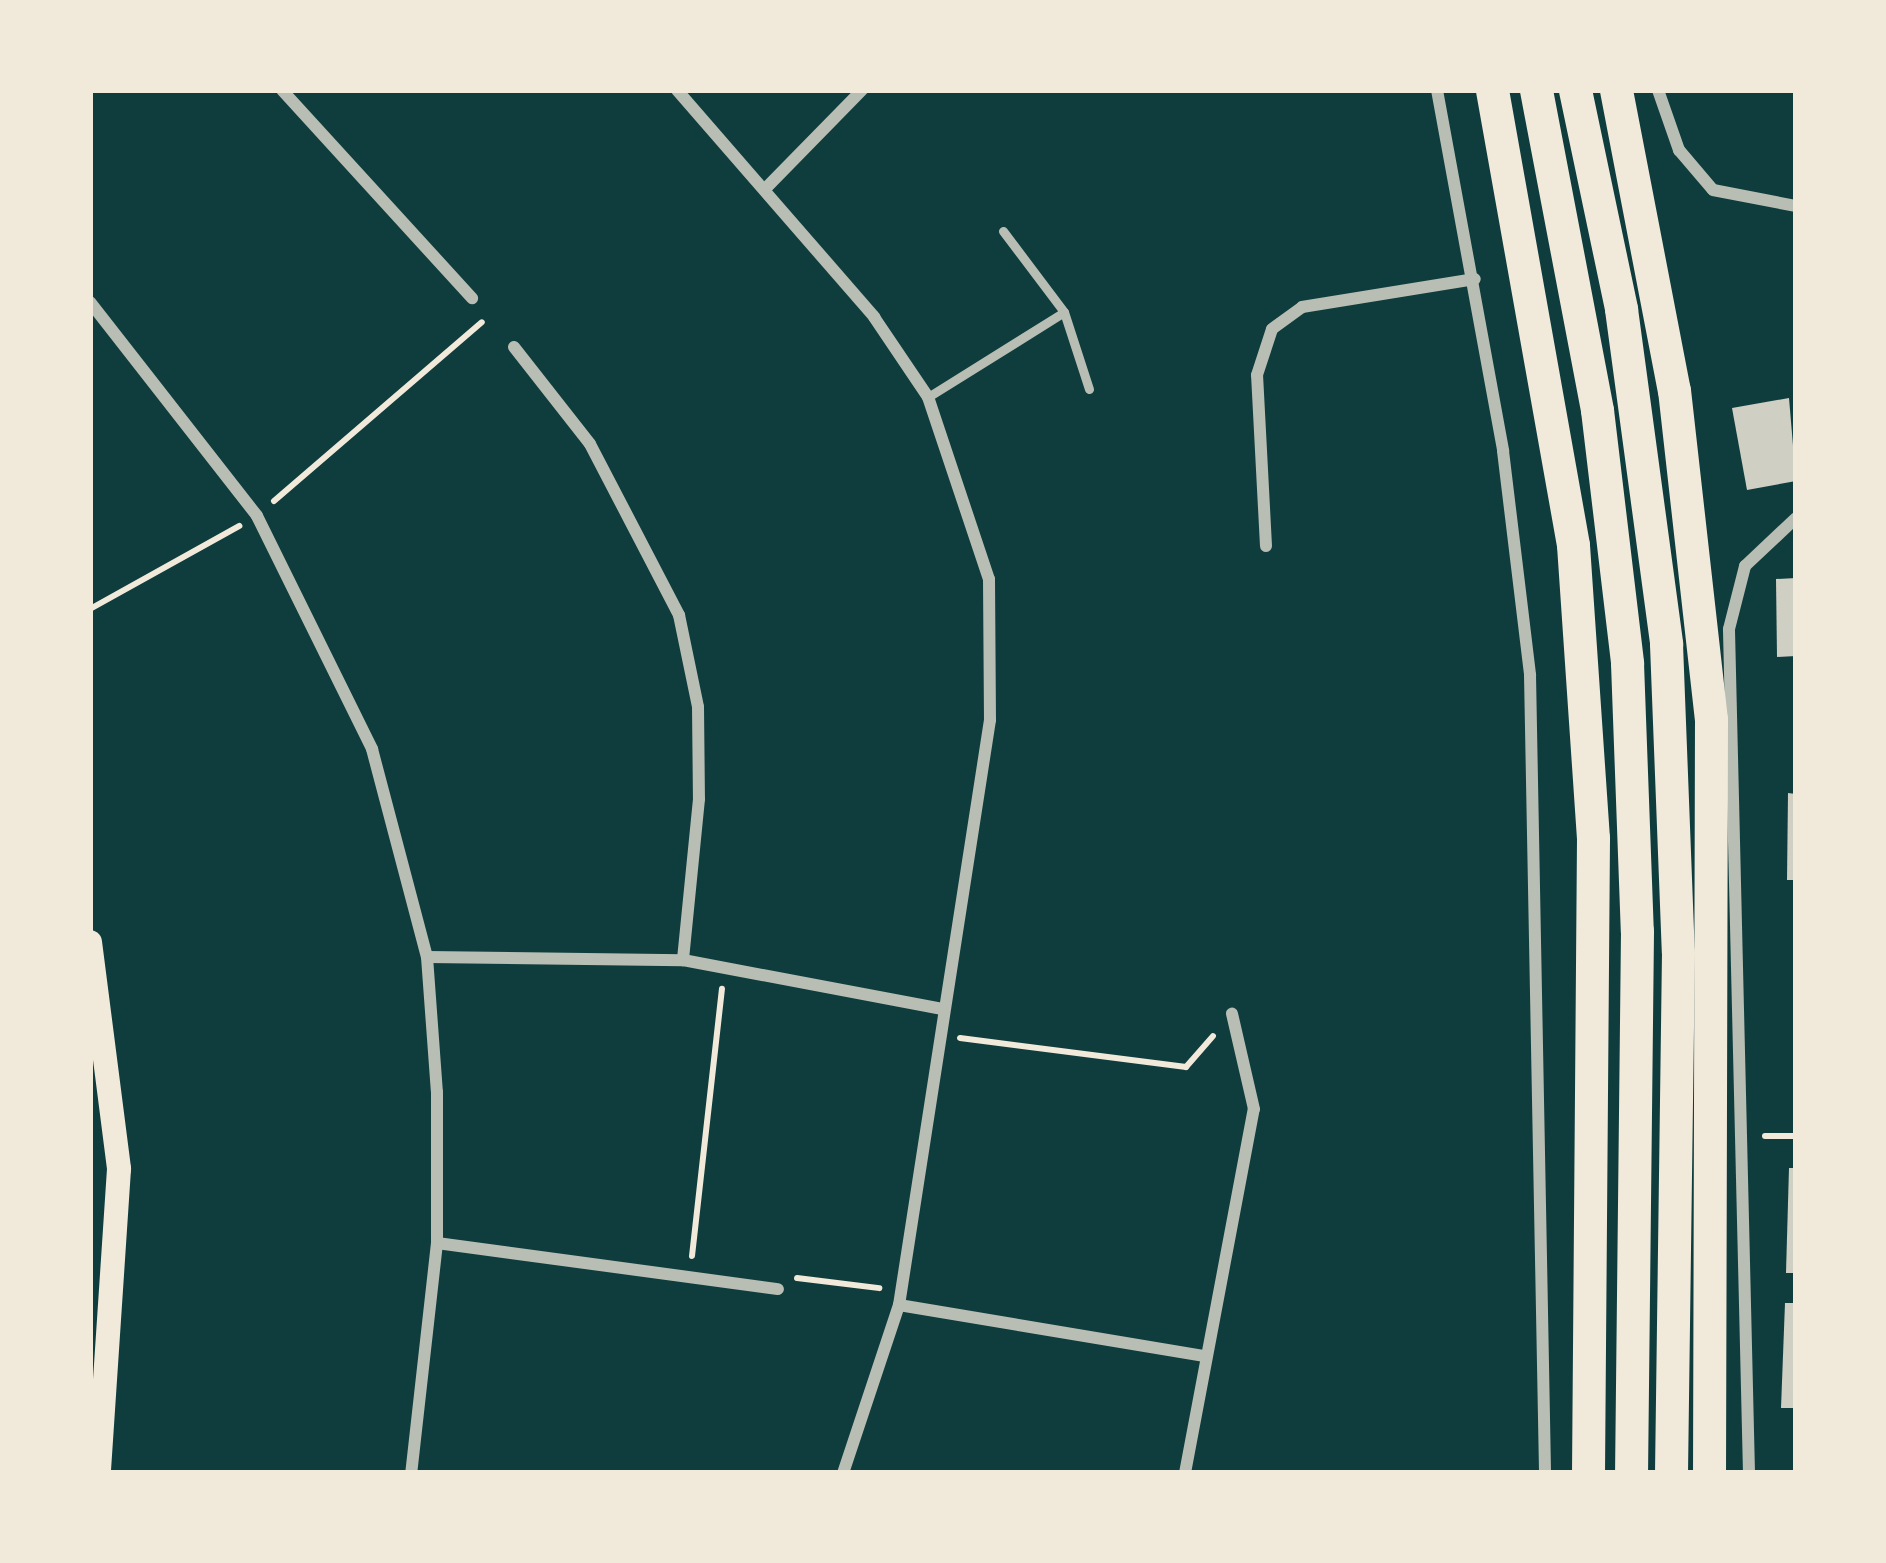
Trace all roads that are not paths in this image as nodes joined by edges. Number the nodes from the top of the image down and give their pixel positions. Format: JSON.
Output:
{"nodes":[{"id":1,"x":282,"y":90,"type":"edge"},
{"id":2,"x":677,"y":90,"type":"edge"},
{"id":3,"x":862,"y":90,"type":"edge"},
{"id":4,"x":1437,"y":90,"type":"edge"},
{"id":5,"x":1492,"y":90,"type":"edge"},
{"id":6,"x":1536,"y":90,"type":"edge"},
{"id":7,"x":1576,"y":90,"type":"edge"},
{"id":8,"x":1616,"y":90,"type":"edge"},
{"id":9,"x":1658,"y":90,"type":"edge"},
{"id":10,"x":766,"y":188,"type":"junction"},
{"id":11,"x":1796,"y":206,"type":"edge"},
{"id":12,"x":1004,"y":231,"type":"dead end"},
{"id":13,"x":1475,"y":279,"type":"junction"},
{"id":14,"x":472,"y":298,"type":"road end"},
{"id":15,"x":90,"y":302,"type":"edge"},
{"id":16,"x":1064,"y":312,"type":"junction"},
{"id":17,"x":514,"y":347,"type":"road end"},
{"id":18,"x":1090,"y":388,"type":"dead end"},
{"id":19,"x":928,"y":397,"type":"junction"},
{"id":20,"x":1796,"y":518,"type":"edge"},
{"id":21,"x":1266,"y":546,"type":"dead end"},
{"id":22,"x":90,"y":942,"type":"edge"},
{"id":23,"x":427,"y":957,"type":"junction"},
{"id":24,"x":682,"y":960,"type":"junction"},
{"id":25,"x":943,"y":1009,"type":"junction"},
{"id":26,"x":1232,"y":1014,"type":"road end"},
{"id":27,"x":437,"y":1243,"type":"junction"},
{"id":28,"x":778,"y":1289,"type":"road end"},
{"id":29,"x":900,"y":1298,"type":"junction"},
{"id":30,"x":1205,"y":1356,"type":"junction"},
{"id":31,"x":100,"y":1473,"type":"edge"},
{"id":32,"x":411,"y":1473,"type":"edge"},
{"id":33,"x":843,"y":1473,"type":"edge"},
{"id":34,"x":1185,"y":1473,"type":"edge"},
{"id":35,"x":1545,"y":1473,"type":"edge"},
{"id":36,"x":1588,"y":1473,"type":"edge"},
{"id":37,"x":1631,"y":1473,"type":"edge"},
{"id":38,"x":1671,"y":1473,"type":"edge"},
{"id":39,"x":1709,"y":1473,"type":"edge"},
{"id":40,"x":1749,"y":1473,"type":"edge"}],
"edges":[{"from":1,"to":14,"type":"street"},
{"from":2,"to":10,"type":"street"},
{"from":3,"to":10,"type":"street"},
{"from":4,"to":13,"type":"street"},
{"from":5,"to":36,"type":"highway"},
{"from":6,"to":37,"type":"highway"},
{"from":7,"to":38,"type":"highway"},
{"from":8,"to":39,"type":"highway"},
{"from":9,"to":11,"type":"street"},
{"from":10,"to":19,"type":"street"},
{"from":12,"to":16,"type":"lane"},
{"from":13,"to":21,"type":"street"},
{"from":13,"to":35,"type":"street"},
{"from":15,"to":23,"type":"street"},
{"from":16,"to":18,"type":"lane"},
{"from":16,"to":19,"type":"lane"},
{"from":17,"to":24,"type":"street"},
{"from":19,"to":25,"type":"street"},
{"from":20,"to":40,"type":"street"},
{"from":22,"to":31,"type":"main road"},
{"from":23,"to":24,"type":"street"},
{"from":23,"to":27,"type":"street"},
{"from":24,"to":25,"type":"street"},
{"from":25,"to":29,"type":"street"},
{"from":26,"to":30,"type":"street"},
{"from":27,"to":28,"type":"street"},
{"from":27,"to":32,"type":"street"},
{"from":29,"to":30,"type":"street"},
{"from":29,"to":33,"type":"street"},
{"from":30,"to":34,"type":"street"}]}
